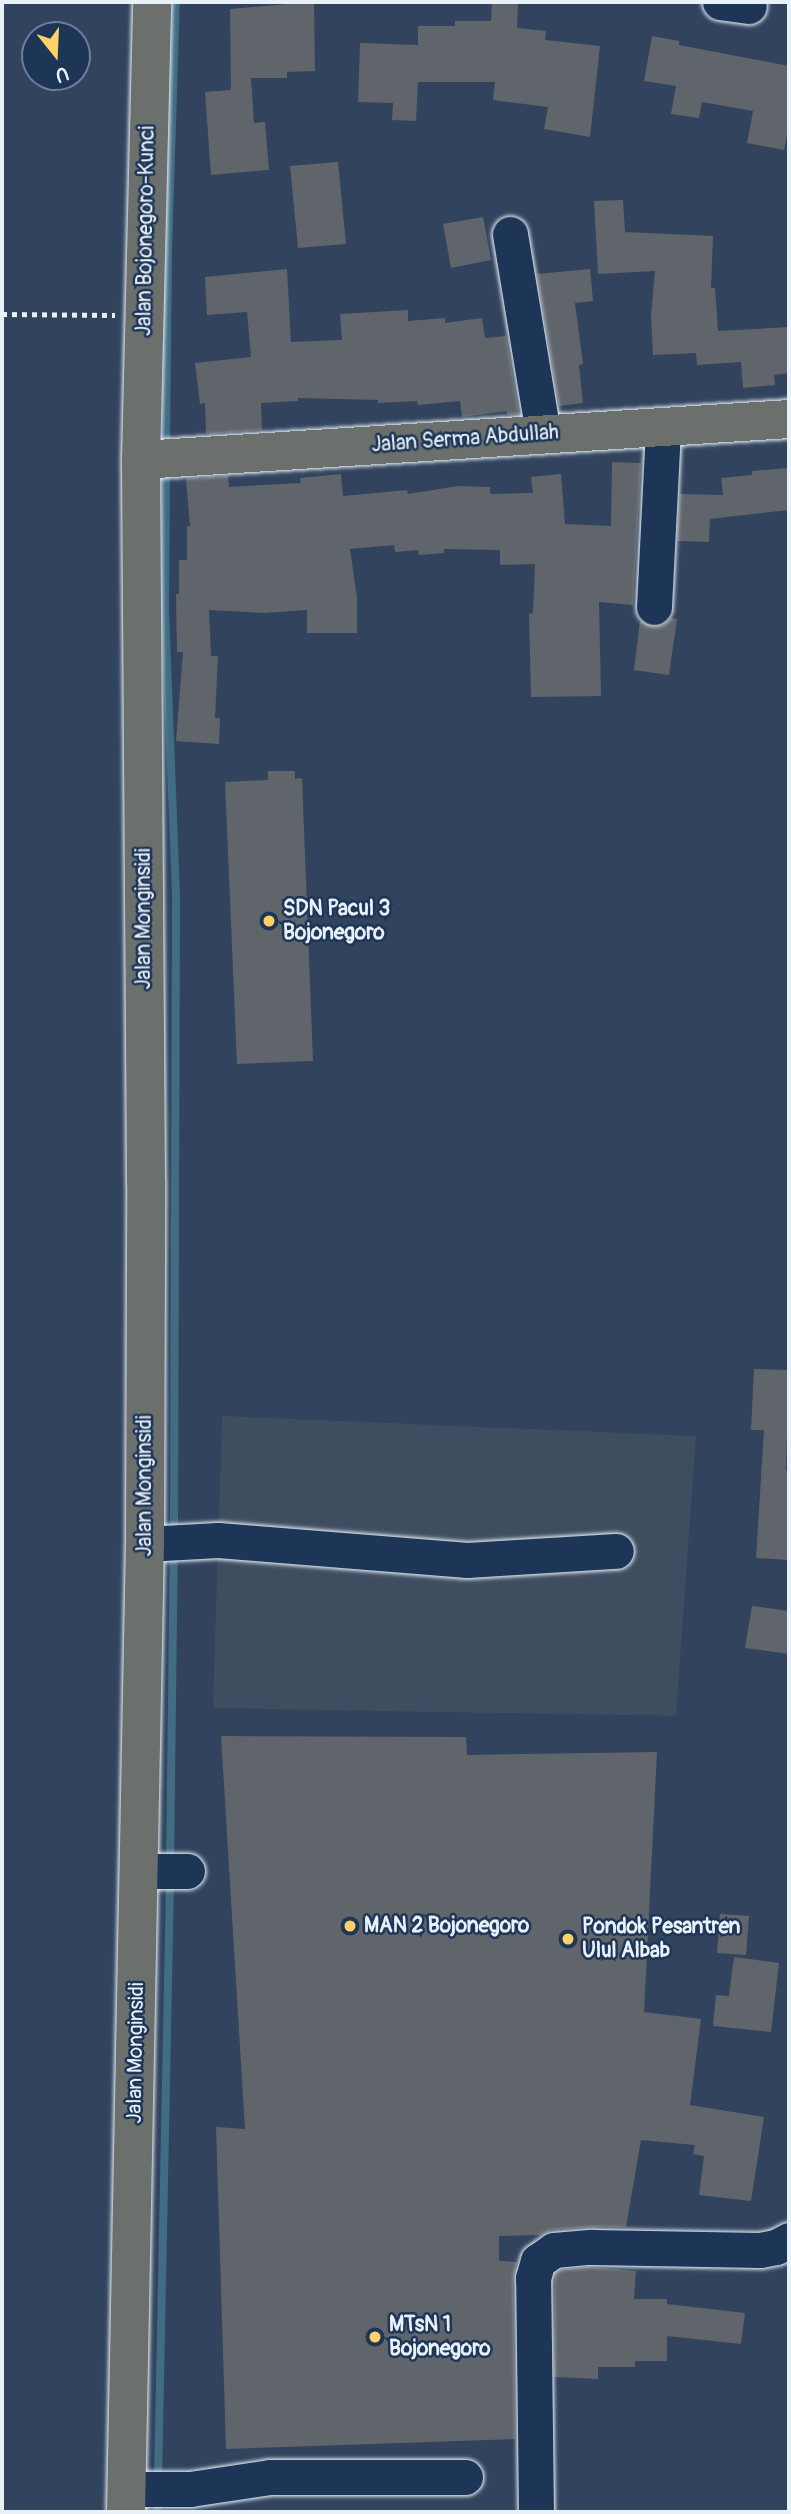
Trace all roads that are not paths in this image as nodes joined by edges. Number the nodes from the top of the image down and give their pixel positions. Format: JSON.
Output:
{"nodes":[{"id":1,"x":152,"y":2,"type":"edge"},
{"id":2,"x":510,"y":234,"type":"dead end"},
{"id":3,"x":789,"y":419,"type":"edge"},
{"id":4,"x":663,"y":427,"type":"junction"},
{"id":5,"x":543,"y":434,"type":"junction"},
{"id":6,"x":163,"y":459,"type":"junction"},
{"id":7,"x":654,"y":607,"type":"dead end"},
{"id":8,"x":151,"y":1544,"type":"junction"},
{"id":9,"x":616,"y":1551,"type":"dead end"},
{"id":10,"x":146,"y":1871,"type":"junction"},
{"id":11,"x":187,"y":1871,"type":"dead end"},
{"id":12,"x":789,"y":2240,"type":"edge"},
{"id":13,"x":465,"y":2476,"type":"dead end"},
{"id":14,"x":131,"y":2497,"type":"edge"},
{"id":15,"x":536,"y":2512,"type":"edge"}],
"edges":[{"from":1,"to":6,"type":"main road","name":"Jalan Bojonegoro-Kunci"},
{"from":2,"to":5,"type":"street"},
{"from":3,"to":4,"type":"main road","name":"Jalan Serma Abdullah"},
{"from":4,"to":5,"type":"main road","name":"Jalan Serma Abdullah"},
{"from":4,"to":7,"type":"street"},
{"from":5,"to":6,"type":"main road","name":"Jalan Serma Abdullah"},
{"from":6,"to":8,"type":"main road","name":"Jalan Monginsidi"},
{"from":8,"to":9,"type":"street"},
{"from":8,"to":10,"type":"main road","name":"Jalan Monginsidi"},
{"from":10,"to":11,"type":"street"},
{"from":10,"to":14,"type":"main road","name":"Jalan Monginsidi"},
{"from":12,"to":15,"type":"street"},
{"from":13,"to":14,"type":"street"}]}
